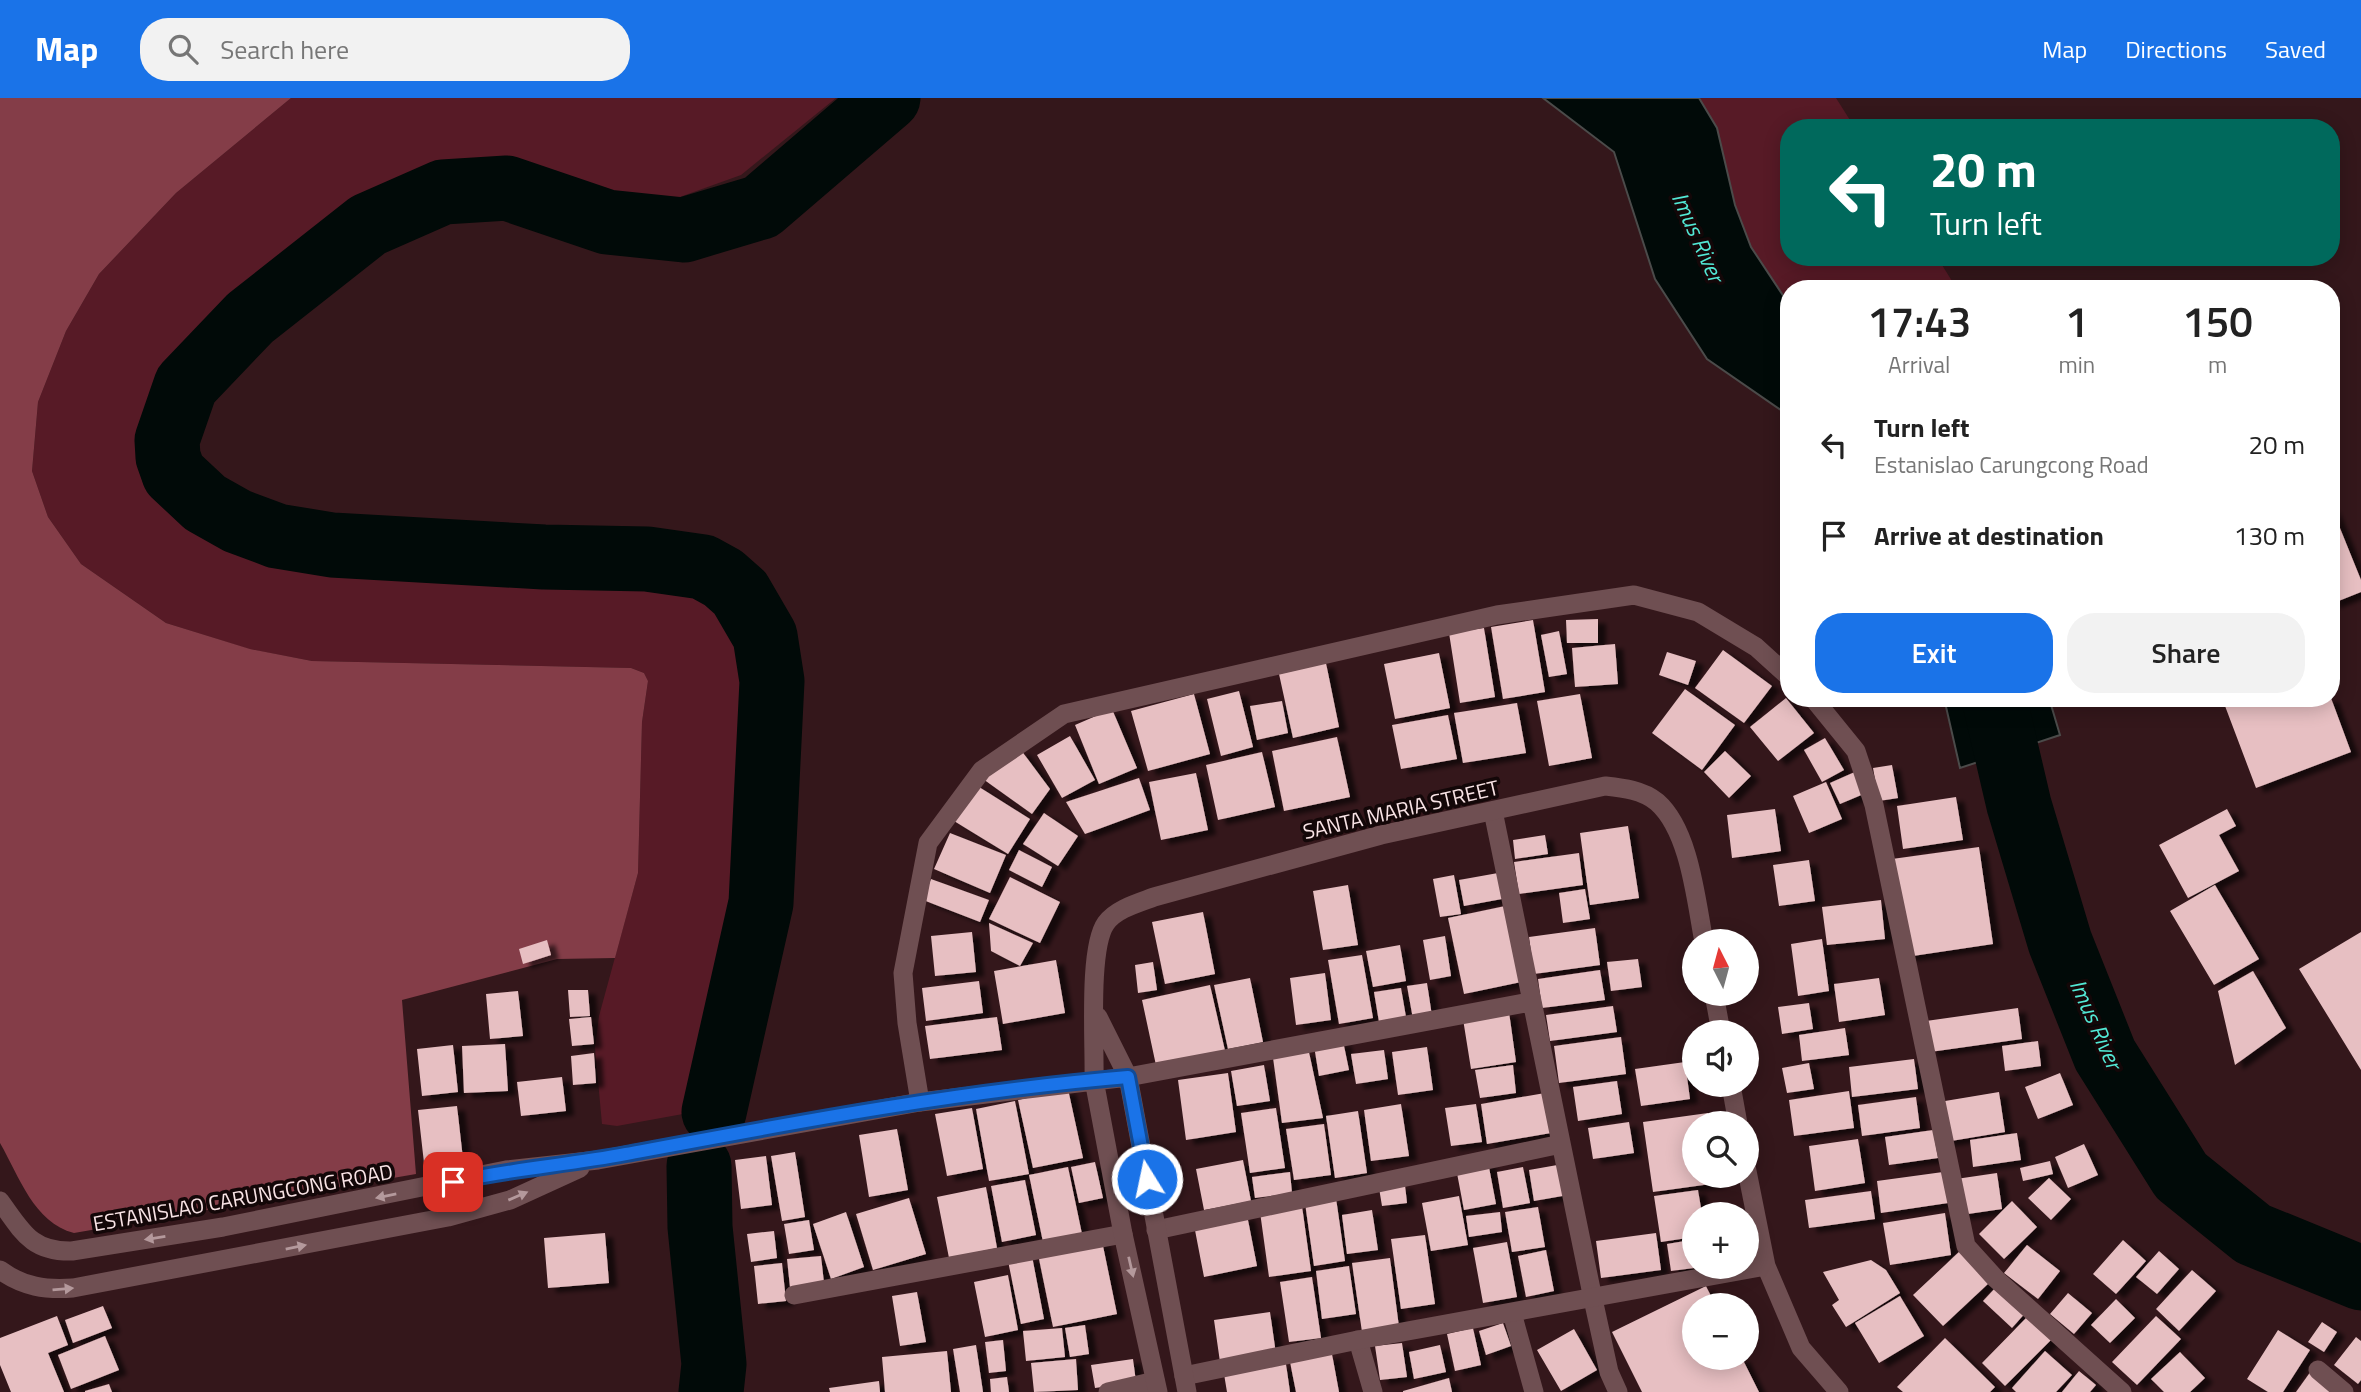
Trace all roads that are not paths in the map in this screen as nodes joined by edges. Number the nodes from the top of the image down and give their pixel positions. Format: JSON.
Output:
{"nodes":[{"id":1,"x":1780,"y":669,"type":"edge"},
{"id":2,"x":1820,"y":707,"type":"edge"},
{"id":3,"x":1493,"y":811,"type":"junction"},
{"id":4,"x":1701,"y":929,"type":"edge"},
{"id":5,"x":1530,"y":1002,"type":"junction"},
{"id":6,"x":1096,"y":1013,"type":"junction"},
{"id":7,"x":1128,"y":1077,"type":"junction"},
{"id":8,"x":1094,"y":1080,"type":"junction"},
{"id":9,"x":920,"y":1102,"type":"junction"},
{"id":10,"x":1561,"y":1144,"type":"junction"},
{"id":11,"x":598,"y":1160,"type":"junction"},
{"id":12,"x":1750,"y":1188,"type":"edge"},
{"id":13,"x":0,"y":1201,"type":"edge"},
{"id":14,"x":1156,"y":1230,"type":"junction"},
{"id":15,"x":1123,"y":1234,"type":"junction"},
{"id":16,"x":1766,"y":1266,"type":"junction"},
{"id":17,"x":0,"y":1270,"type":"edge"},
{"id":18,"x":794,"y":1295,"type":"dead end"},
{"id":19,"x":1593,"y":1299,"type":"junction"},
{"id":20,"x":1512,"y":1313,"type":"junction"},
{"id":21,"x":1358,"y":1340,"type":"junction"},
{"id":22,"x":2318,"y":1370,"type":"dead end"},
{"id":23,"x":1186,"y":1384,"type":"edge"},
{"id":24,"x":1156,"y":1386,"type":"edge"},
{"id":25,"x":1108,"y":1392,"type":"edge"},
{"id":26,"x":1373,"y":1392,"type":"edge"},
{"id":27,"x":1534,"y":1392,"type":"edge"},
{"id":28,"x":1618,"y":1392,"type":"edge"},
{"id":29,"x":1839,"y":1392,"type":"edge"},
{"id":30,"x":2122,"y":1392,"type":"edge"},
{"id":31,"x":2344,"y":1392,"type":"edge"}],
"edges":[{"from":1,"to":9,"type":"street"},
{"from":2,"to":30,"type":"street"},
{"from":3,"to":4,"type":"street","name":"SANTA MARIA STREET"},
{"from":3,"to":5,"type":"street"},
{"from":3,"to":6,"type":"street","name":"SANTA MARIA STREET"},
{"from":5,"to":7,"type":"street","name":"ESTANISLAO CARUNGCONG ROAD"},
{"from":5,"to":10,"type":"street"},
{"from":6,"to":7,"type":"street","name":"SANTA MARIA STREET"},
{"from":6,"to":8,"type":"street","name":"SANTA MARIA STREET"},
{"from":7,"to":8,"type":"street","name":"ESTANISLAO CARUNGCONG ROAD"},
{"from":7,"to":14,"type":"street","name":"SANTA MARIA STREET"},
{"from":8,"to":9,"type":"street","name":"ESTANISLAO CARUNGCONG ROAD"},
{"from":8,"to":15,"type":"street","name":"SANTA MARIA STREET"},
{"from":9,"to":11,"type":"street","name":"ESTANISLAO CARUNGCONG ROAD"},
{"from":10,"to":14,"type":"street"},
{"from":10,"to":19,"type":"street"},
{"from":11,"to":13,"type":"street","name":"ESTANISLAO CARUNGCONG ROAD","one_way":true},
{"from":17,"to":11,"type":"street","name":"ESTANISLAO CARUNGCONG ROAD","one_way":true},
{"from":12,"to":16,"type":"street"},
{"from":14,"to":23,"type":"street","name":"SANTA MARIA STREET"},
{"from":15,"to":18,"type":"street"},
{"from":15,"to":24,"type":"street","name":"SANTA MARIA STREET","one_way":true},
{"from":16,"to":19,"type":"street"},
{"from":16,"to":29,"type":"street"},
{"from":19,"to":20,"type":"street"},
{"from":19,"to":28,"type":"street"},
{"from":20,"to":21,"type":"street"},
{"from":20,"to":27,"type":"street"},
{"from":21,"to":23,"type":"street"},
{"from":21,"to":26,"type":"street"},
{"from":22,"to":31,"type":"street"},
{"from":24,"to":25,"type":"street"}]}
